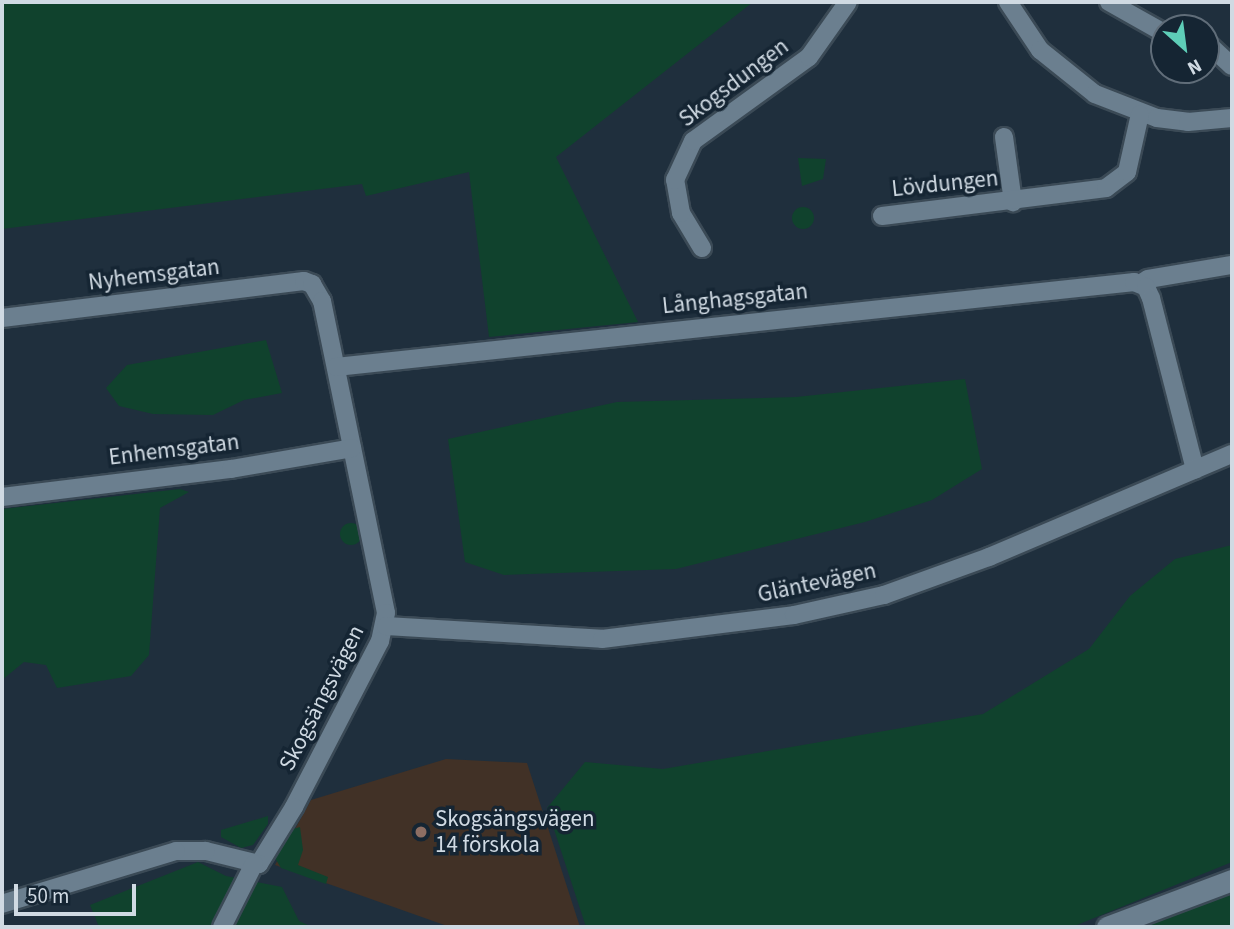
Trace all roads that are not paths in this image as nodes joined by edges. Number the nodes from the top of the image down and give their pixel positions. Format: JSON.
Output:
{"nodes":[{"id":1,"x":848,"y":2,"type":"edge"},
{"id":2,"x":1008,"y":2,"type":"edge"},
{"id":3,"x":1109,"y":2,"type":"edge"},
{"id":4,"x":1150,"y":25,"type":"edge"},
{"id":5,"x":1140,"y":114,"type":"junction"},
{"id":6,"x":1232,"y":118,"type":"edge"},
{"id":7,"x":1004,"y":137,"type":"dead end"},
{"id":8,"x":1013,"y":202,"type":"junction"},
{"id":9,"x":882,"y":216,"type":"dead end"},
{"id":10,"x":702,"y":248,"type":"dead end"},
{"id":11,"x":1232,"y":265,"type":"edge"},
{"id":12,"x":312,"y":284,"type":"joint"},
{"id":13,"x":1140,"y":284,"type":"junction"},
{"id":14,"x":2,"y":318,"type":"edge"},
{"id":15,"x":336,"y":367,"type":"junction"},
{"id":16,"x":352,"y":448,"type":"junction"},
{"id":17,"x":1232,"y":454,"type":"edge"},
{"id":18,"x":1195,"y":469,"type":"junction"},
{"id":19,"x":2,"y":497,"type":"edge"},
{"id":20,"x":386,"y":626,"type":"junction"},
{"id":21,"x":254,"y":864,"type":"junction"},
{"id":22,"x":1232,"y":880,"type":"edge"},
{"id":23,"x":2,"y":904,"type":"edge"},
{"id":24,"x":222,"y":927,"type":"edge"},
{"id":25,"x":1107,"y":927,"type":"edge"}],
"edges":[{"from":1,"to":10,"type":"street","name":"Skogsdungen"},
{"from":2,"to":5,"type":"street"},
{"from":3,"to":4,"type":"street"},
{"from":5,"to":6,"type":"street"},
{"from":5,"to":8,"type":"street","name":"Lövdungen"},
{"from":7,"to":8,"type":"street","name":"Lövdungen"},
{"from":8,"to":9,"type":"street","name":"Lövdungen"},
{"from":11,"to":13,"type":"street","name":"Långhagsgatan"},
{"from":12,"to":14,"type":"street","name":"Nyhemsgatan"},
{"from":12,"to":15,"type":"street","name":"Skogsängsvägen"},
{"from":13,"to":15,"type":"street","name":"Långhagsgatan"},
{"from":13,"to":18,"type":"street"},
{"from":15,"to":16,"type":"street","name":"Skogsängsvägen"},
{"from":16,"to":19,"type":"street","name":"Enhemsgatan"},
{"from":16,"to":20,"type":"street","name":"Skogsängsvägen"},
{"from":17,"to":18,"type":"street","name":"Gläntevägen"},
{"from":18,"to":20,"type":"street","name":"Gläntevägen"},
{"from":20,"to":21,"type":"street","name":"Skogsängsvägen"},
{"from":21,"to":23,"type":"street"},
{"from":21,"to":24,"type":"street","name":"Skogsängsvägen"},
{"from":22,"to":25,"type":"street"}]}
